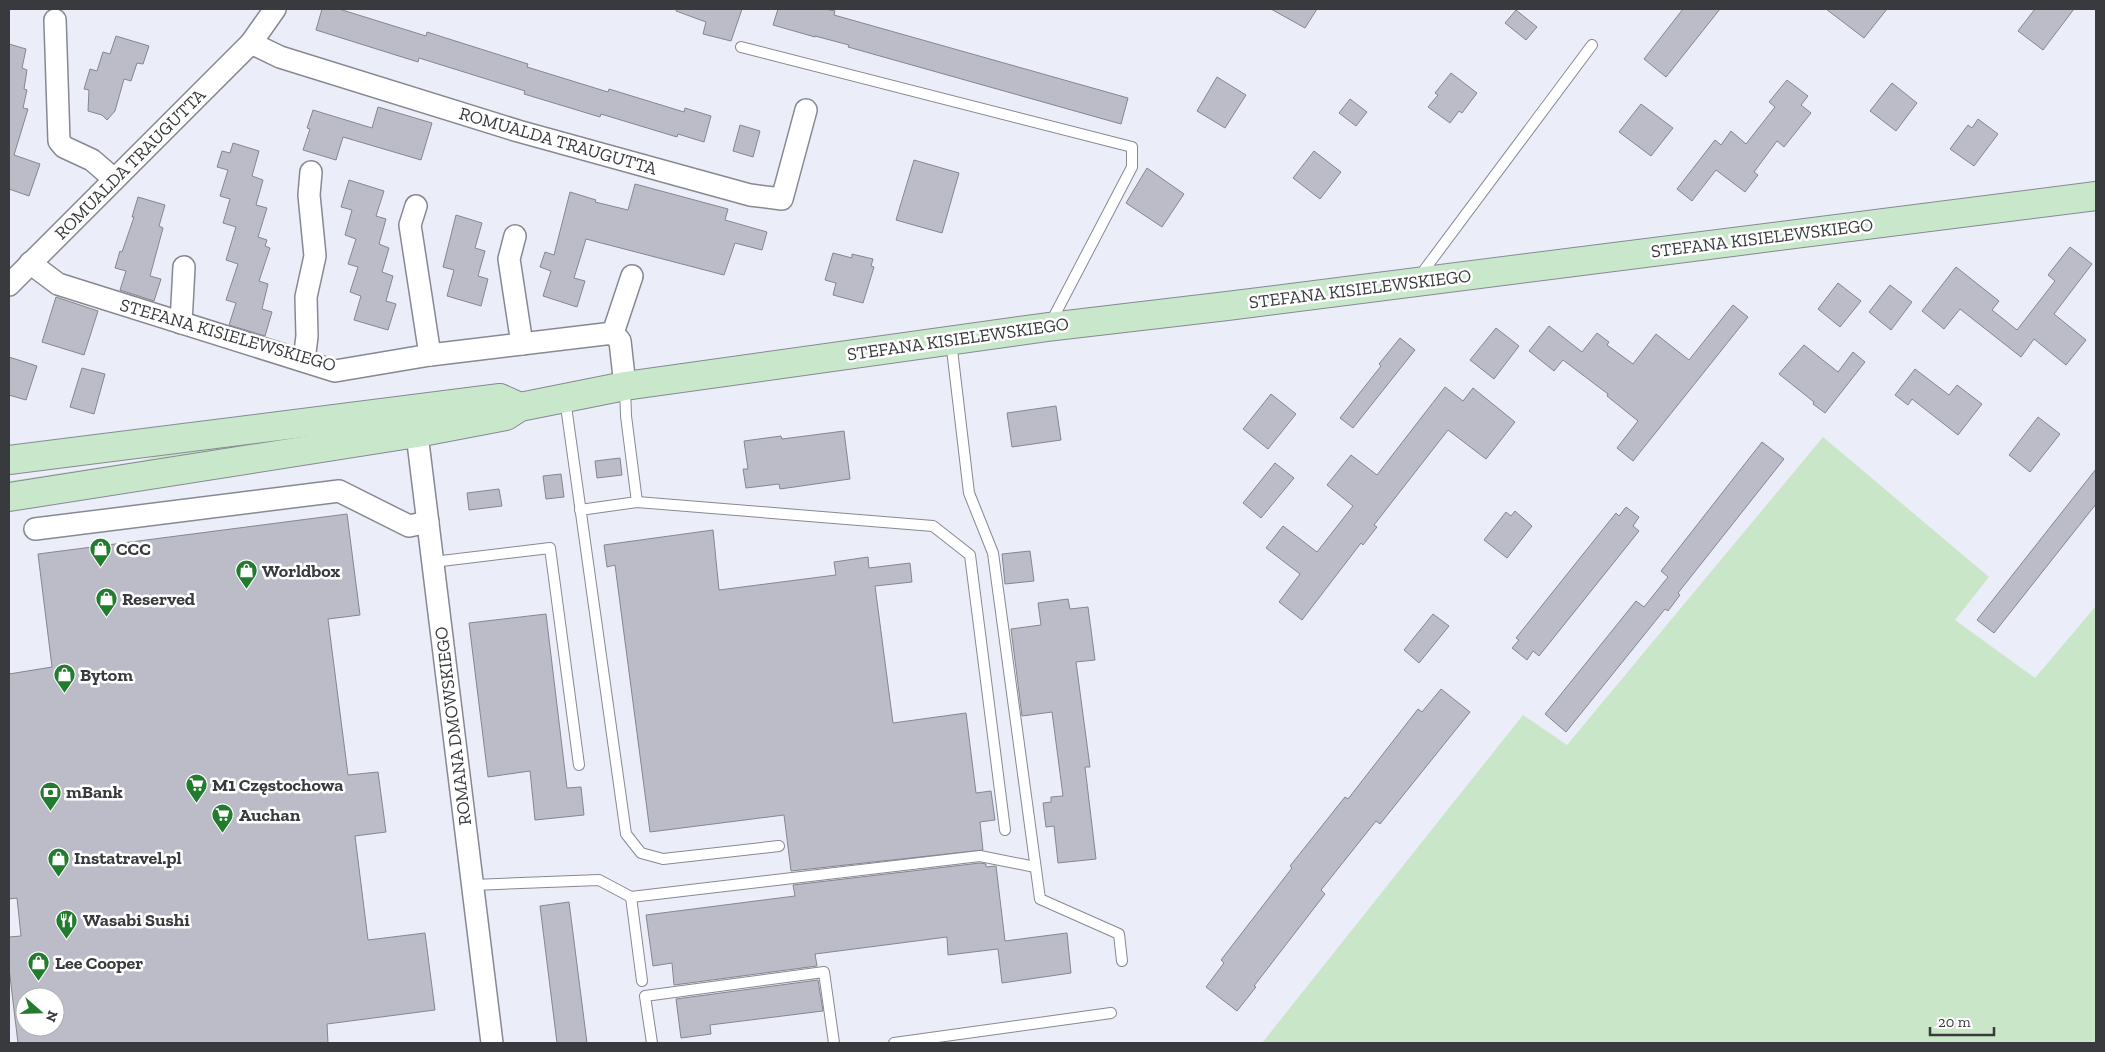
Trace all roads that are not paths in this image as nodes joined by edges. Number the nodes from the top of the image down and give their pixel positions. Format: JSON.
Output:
{"nodes":[{"id":1,"x":275,"y":9,"type":"edge"},
{"id":2,"x":56,"y":20,"type":"dead end"},
{"id":3,"x":251,"y":43,"type":"junction"},
{"id":4,"x":1592,"y":45,"type":"dead end"},
{"id":5,"x":741,"y":47,"type":"dead end"},
{"id":6,"x":806,"y":110,"type":"dead end"},
{"id":7,"x":311,"y":172,"type":"dead end"},
{"id":8,"x":114,"y":179,"type":"junction"},
{"id":9,"x":2096,"y":196,"type":"edge"},
{"id":10,"x":416,"y":206,"type":"dead end"},
{"id":11,"x":515,"y":236,"type":"dead end"},
{"id":12,"x":30,"y":263,"type":"junction"},
{"id":13,"x":184,"y":267,"type":"dead end"},
{"id":14,"x":632,"y":276,"type":"dead end"},
{"id":15,"x":1415,"y":282,"type":"junction"},
{"id":16,"x":9,"y":285,"type":"edge"},
{"id":17,"x":181,"y":323,"type":"junction"},
{"id":18,"x":1048,"y":327,"type":"junction"},
{"id":19,"x":612,"y":333,"type":"junction"},
{"id":20,"x":951,"y":340,"type":"junction"},
{"id":21,"x":522,"y":344,"type":"junction"},
{"id":22,"x":430,"y":355,"type":"junction"},
{"id":23,"x":304,"y":361,"type":"junction"},
{"id":24,"x":625,"y":386,"type":"junction"},
{"id":25,"x":565,"y":398,"type":"junction"},
{"id":26,"x":415,"y":421,"type":"junction"},
{"id":27,"x":9,"y":460,"type":"edge"},
{"id":28,"x":9,"y":498,"type":"edge"},
{"id":29,"x":637,"y":502,"type":"junction"},
{"id":30,"x":580,"y":510,"type":"junction"},
{"id":31,"x":428,"y":522,"type":"junction"},
{"id":32,"x":35,"y":529,"type":"dead end"},
{"id":33,"x":433,"y":562,"type":"junction"},
{"id":34,"x":579,"y":765,"type":"dead end"},
{"id":35,"x":1005,"y":830,"type":"dead end"},
{"id":36,"x":779,"y":846,"type":"dead end"},
{"id":37,"x":1036,"y":867,"type":"junction"},
{"id":38,"x":472,"y":885,"type":"junction"},
{"id":39,"x":631,"y":897,"type":"junction"},
{"id":40,"x":1122,"y":961,"type":"dead end"},
{"id":41,"x":642,"y":981,"type":"dead end"},
{"id":42,"x":1111,"y":1013,"type":"dead end"},
{"id":43,"x":492,"y":1043,"type":"edge"},
{"id":44,"x":652,"y":1043,"type":"edge"},
{"id":45,"x":834,"y":1043,"type":"edge"},
{"id":46,"x":894,"y":1043,"type":"edge"}],
"edges":[{"from":1,"to":3,"type":"street","name":"ROMUALDA TRAUGUTTA"},
{"from":2,"to":8,"type":"street"},
{"from":3,"to":6,"type":"street","name":"ROMUALDA TRAUGUTTA"},
{"from":3,"to":8,"type":"street","name":"ROMUALDA TRAUGUTTA"},
{"from":4,"to":15,"type":"lane"},
{"from":5,"to":18,"type":"lane"},
{"from":7,"to":23,"type":"street"},
{"from":8,"to":12,"type":"street","name":"ROMUALDA TRAUGUTTA"},
{"from":9,"to":15,"type":"main road","name":"STEFANA KISIELEWSKIEGO"},
{"from":10,"to":22,"type":"street"},
{"from":11,"to":21,"type":"street"},
{"from":12,"to":16,"type":"street","name":"ROMUALDA TRAUGUTTA"},
{"from":12,"to":17,"type":"street","name":"STEFANA KISIELEWSKIEGO"},
{"from":13,"to":17,"type":"street"},
{"from":14,"to":19,"type":"street"},
{"from":15,"to":18,"type":"main road","name":"STEFANA KISIELEWSKIEGO"},
{"from":17,"to":23,"type":"street","name":"STEFANA KISIELEWSKIEGO"},
{"from":18,"to":20,"type":"main road","name":"STEFANA KISIELEWSKIEGO"},
{"from":19,"to":21,"type":"street","name":"STEFANA KISIELEWSKIEGO"},
{"from":19,"to":24,"type":"street"},
{"from":20,"to":24,"type":"main road","name":"STEFANA KISIELEWSKIEGO"},
{"from":20,"to":37,"type":"lane"},
{"from":21,"to":22,"type":"street","name":"STEFANA KISIELEWSKIEGO"},
{"from":22,"to":23,"type":"street","name":"STEFANA KISIELEWSKIEGO"},
{"from":24,"to":25,"type":"main road","name":"STEFANA KISIELEWSKIEGO"},
{"from":24,"to":29,"type":"lane"},
{"from":25,"to":26,"type":"main road","name":"STEFANA KISIELEWSKIEGO"},
{"from":25,"to":30,"type":"lane"},
{"from":26,"to":27,"type":"main road","name":"STEFANA KISIELEWSKIEGO"},
{"from":26,"to":28,"type":"main road","name":"STEFANA KISIELEWSKIEGO"},
{"from":26,"to":31,"type":"street","name":"ROMANA DMOWSKIEGO"},
{"from":29,"to":30,"type":"lane"},
{"from":29,"to":35,"type":"lane"},
{"from":30,"to":36,"type":"lane"},
{"from":31,"to":32,"type":"street"},
{"from":31,"to":33,"type":"street","name":"ROMANA DMOWSKIEGO"},
{"from":33,"to":34,"type":"lane"},
{"from":33,"to":38,"type":"street","name":"ROMANA DMOWSKIEGO"},
{"from":37,"to":39,"type":"lane"},
{"from":37,"to":40,"type":"lane"},
{"from":38,"to":39,"type":"lane"},
{"from":38,"to":43,"type":"street","name":"ROMANA DMOWSKIEGO"},
{"from":39,"to":41,"type":"lane"},
{"from":42,"to":46,"type":"lane"},
{"from":44,"to":45,"type":"lane"}]}
